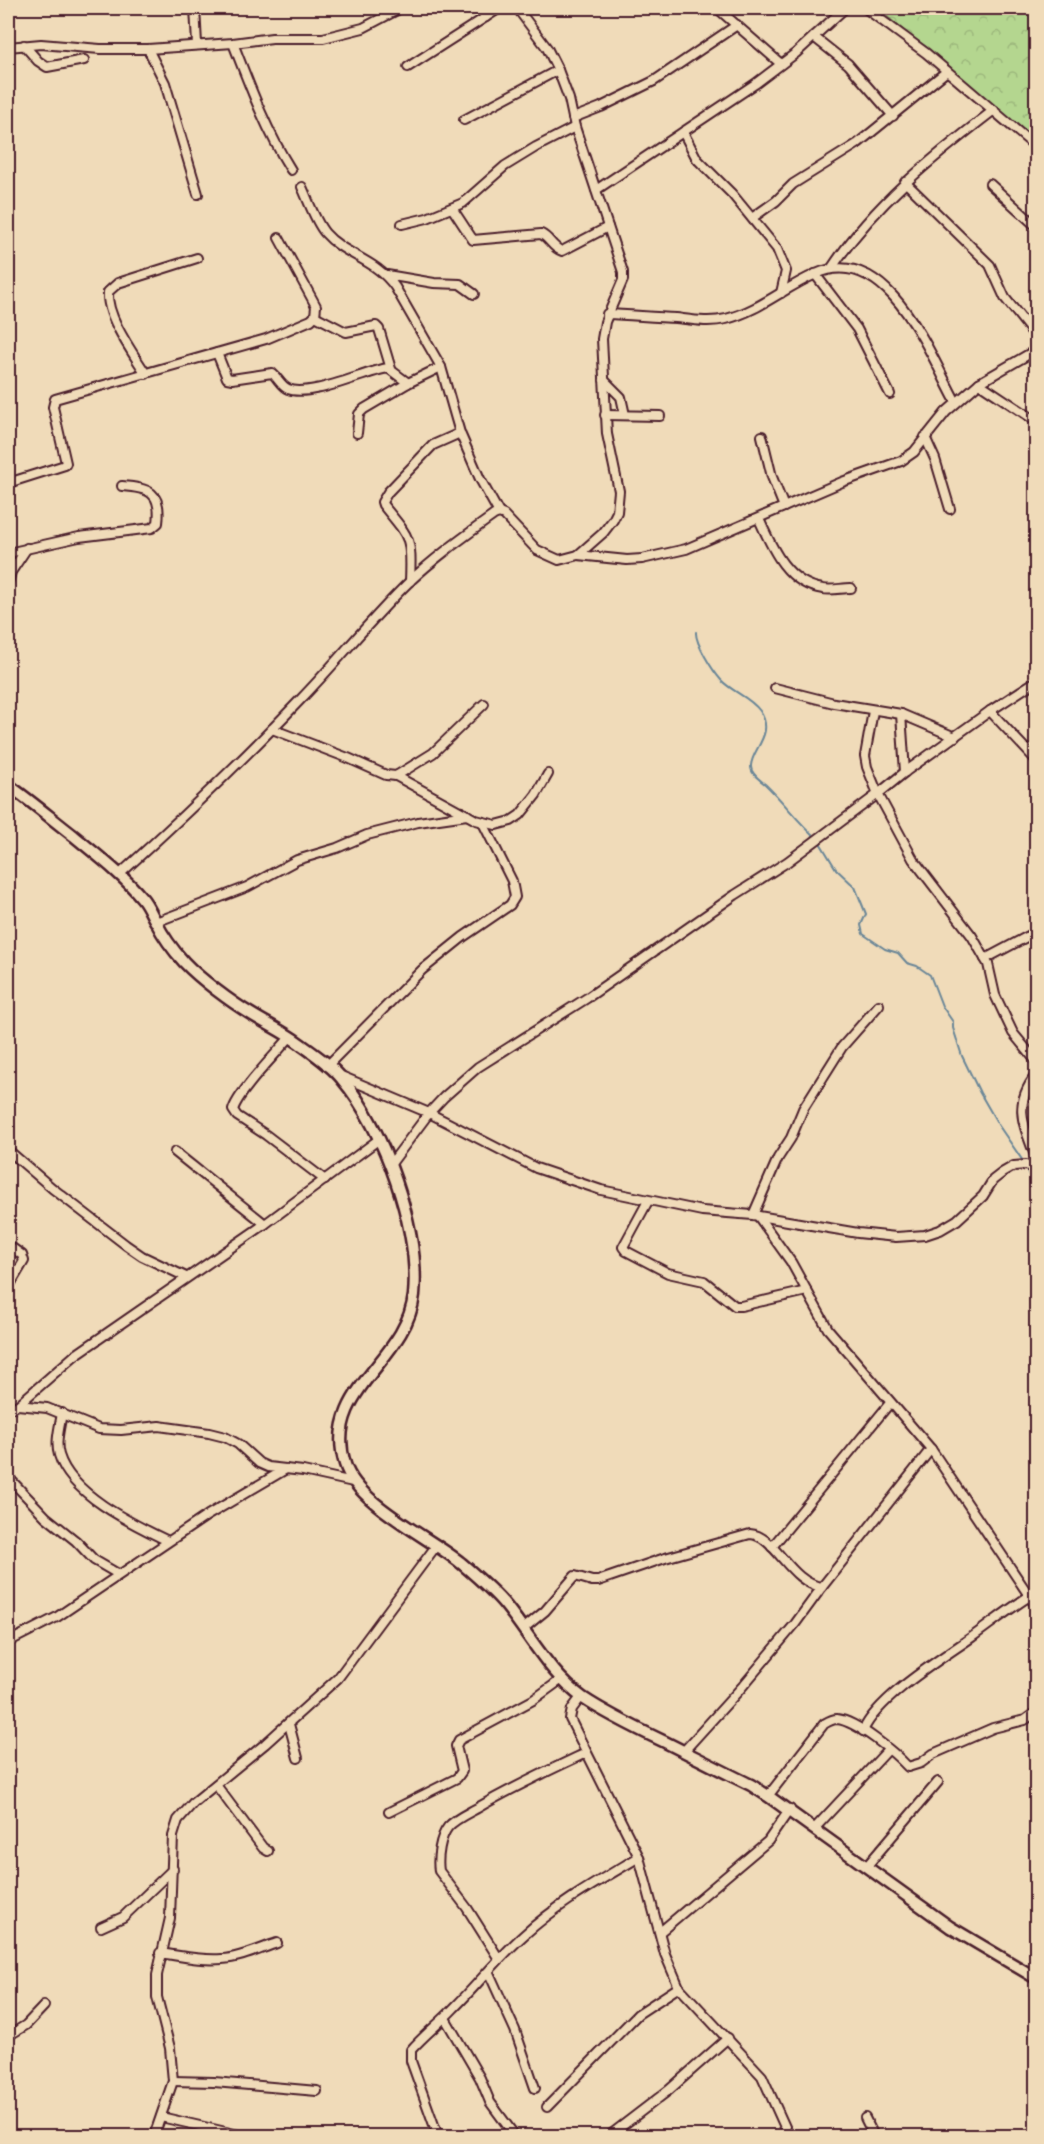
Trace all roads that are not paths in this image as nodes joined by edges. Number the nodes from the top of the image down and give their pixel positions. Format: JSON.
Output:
{"nodes":[{"id":1,"x":195,"y":8,"type":"edge"},
{"id":2,"x":401,"y":8,"type":"edge"},
{"id":3,"x":479,"y":8,"type":"edge"},
{"id":4,"x":500,"y":8,"type":"edge"},
{"id":5,"x":517,"y":8,"type":"edge"},
{"id":6,"x":717,"y":8,"type":"edge"},
{"id":7,"x":845,"y":8,"type":"edge"},
{"id":8,"x":866,"y":8,"type":"edge"},
{"id":9,"x":486,"y":17,"type":"junction"},
{"id":10,"x":737,"y":25,"type":"junction"},
{"id":11,"x":814,"y":37,"type":"junction"},
{"id":12,"x":233,"y":43,"type":"junction"},
{"id":13,"x":197,"y":44,"type":"junction"},
{"id":14,"x":24,"y":45,"type":"junction"},
{"id":15,"x":8,"y":47,"type":"edge"},
{"id":16,"x":148,"y":48,"type":"junction"},
{"id":17,"x":84,"y":60,"type":"dead end"},
{"id":18,"x":781,"y":64,"type":"junction"},
{"id":19,"x":408,"y":67,"type":"dead end"},
{"id":20,"x":558,"y":70,"type":"junction"},
{"id":21,"x":947,"y":71,"type":"junction"},
{"id":22,"x":994,"y":110,"type":"junction"},
{"id":23,"x":893,"y":116,"type":"junction"},
{"id":24,"x":573,"y":118,"type":"junction"},
{"id":25,"x":464,"y":120,"type":"dead end"},
{"id":26,"x":575,"y":128,"type":"junction"},
{"id":27,"x":683,"y":132,"type":"junction"},
{"id":28,"x":1036,"y":147,"type":"edge"},
{"id":29,"x":291,"y":170,"type":"dead end"},
{"id":30,"x":905,"y":183,"type":"junction"},
{"id":31,"x":990,"y":184,"type":"dead end"},
{"id":32,"x":302,"y":187,"type":"dead end"},
{"id":33,"x":596,"y":190,"type":"junction"},
{"id":34,"x":198,"y":194,"type":"dead end"},
{"id":35,"x":452,"y":208,"type":"junction"},
{"id":36,"x":752,"y":218,"type":"junction"},
{"id":37,"x":402,"y":224,"type":"dead end"},
{"id":38,"x":1036,"y":226,"type":"edge"},
{"id":39,"x":609,"y":227,"type":"junction"},
{"id":40,"x":279,"y":238,"type":"dead end"},
{"id":41,"x":197,"y":258,"type":"dead end"},
{"id":42,"x":831,"y":268,"type":"junction"},
{"id":43,"x":815,"y":274,"type":"junction"},
{"id":44,"x":387,"y":275,"type":"junction"},
{"id":45,"x":780,"y":293,"type":"junction"},
{"id":46,"x":474,"y":294,"type":"dead end"},
{"id":47,"x":608,"y":314,"type":"junction"},
{"id":48,"x":315,"y":316,"type":"junction"},
{"id":49,"x":1036,"y":337,"type":"edge"},
{"id":50,"x":1036,"y":350,"type":"edge"},
{"id":51,"x":217,"y":353,"type":"junction"},
{"id":52,"x":441,"y":367,"type":"junction"},
{"id":53,"x":391,"y":369,"type":"junction"},
{"id":54,"x":146,"y":375,"type":"junction"},
{"id":55,"x":604,"y":380,"type":"junction"},
{"id":56,"x":408,"y":383,"type":"junction"},
{"id":57,"x":979,"y":383,"type":"junction"},
{"id":58,"x":890,"y":394,"type":"dead end"},
{"id":59,"x":956,"y":402,"type":"junction"},
{"id":60,"x":605,"y":415,"type":"junction"},
{"id":61,"x":625,"y":415,"type":"junction"},
{"id":62,"x":660,"y":416,"type":"dead end"},
{"id":63,"x":1036,"y":421,"type":"edge"},
{"id":64,"x":357,"y":433,"type":"dead end"},
{"id":65,"x":460,"y":433,"type":"junction"},
{"id":66,"x":762,"y":436,"type":"dead end"},
{"id":67,"x":925,"y":437,"type":"junction"},
{"id":68,"x":8,"y":483,"type":"edge"},
{"id":69,"x":122,"y":486,"type":"dead end"},
{"id":70,"x":784,"y":507,"type":"junction"},
{"id":71,"x":950,"y":509,"type":"dead end"},
{"id":72,"x":499,"y":513,"type":"junction"},
{"id":73,"x":759,"y":519,"type":"junction"},
{"id":74,"x":27,"y":548,"type":"junction"},
{"id":75,"x":8,"y":553,"type":"edge"},
{"id":76,"x":578,"y":555,"type":"junction"},
{"id":77,"x":410,"y":581,"type":"junction"},
{"id":78,"x":8,"y":583,"type":"edge"},
{"id":79,"x":851,"y":588,"type":"dead end"},
{"id":80,"x":1036,"y":681,"type":"edge"},
{"id":81,"x":775,"y":688,"type":"dead end"},
{"id":82,"x":484,"y":704,"type":"dead end"},
{"id":83,"x":873,"y":711,"type":"junction"},
{"id":84,"x":990,"y":711,"type":"junction"},
{"id":85,"x":901,"y":714,"type":"junction"},
{"id":86,"x":272,"y":729,"type":"junction"},
{"id":87,"x":954,"y":737,"type":"junction"},
{"id":88,"x":1036,"y":760,"type":"edge"},
{"id":89,"x":905,"y":772,"type":"junction"},
{"id":90,"x":548,"y":774,"type":"dead end"},
{"id":91,"x":396,"y":776,"type":"junction"},
{"id":92,"x":8,"y":785,"type":"edge"},
{"id":93,"x":878,"y":794,"type":"junction"},
{"id":94,"x":467,"y":815,"type":"junction"},
{"id":95,"x":483,"y":823,"type":"junction"},
{"id":96,"x":120,"y":874,"type":"junction"},
{"id":97,"x":156,"y":922,"type":"junction"},
{"id":98,"x":1036,"y":932,"type":"edge"},
{"id":99,"x":985,"y":959,"type":"junction"},
{"id":100,"x":879,"y":1005,"type":"dead end"},
{"id":101,"x":290,"y":1037,"type":"junction"},
{"id":102,"x":1036,"y":1062,"type":"edge"},
{"id":103,"x":327,"y":1066,"type":"junction"},
{"id":104,"x":339,"y":1075,"type":"junction"},
{"id":105,"x":1036,"y":1075,"type":"edge"},
{"id":106,"x":429,"y":1113,"type":"junction"},
{"id":107,"x":378,"y":1140,"type":"junction"},
{"id":108,"x":8,"y":1150,"type":"edge"},
{"id":109,"x":175,"y":1152,"type":"dead end"},
{"id":110,"x":1036,"y":1158,"type":"edge"},
{"id":111,"x":390,"y":1166,"type":"junction"},
{"id":112,"x":1036,"y":1170,"type":"edge"},
{"id":113,"x":325,"y":1180,"type":"junction"},
{"id":114,"x":648,"y":1201,"type":"junction"},
{"id":115,"x":755,"y":1215,"type":"junction"},
{"id":116,"x":265,"y":1224,"type":"junction"},
{"id":117,"x":8,"y":1245,"type":"edge"},
{"id":118,"x":186,"y":1277,"type":"junction"},
{"id":119,"x":8,"y":1288,"type":"edge"},
{"id":120,"x":807,"y":1291,"type":"junction"},
{"id":121,"x":890,"y":1403,"type":"junction"},
{"id":122,"x":18,"y":1404,"type":"junction"},
{"id":123,"x":8,"y":1410,"type":"edge"},
{"id":124,"x":62,"y":1413,"type":"junction"},
{"id":125,"x":931,"y":1449,"type":"junction"},
{"id":126,"x":286,"y":1469,"type":"junction"},
{"id":127,"x":8,"y":1478,"type":"edge"},
{"id":128,"x":353,"y":1482,"type":"junction"},
{"id":129,"x":168,"y":1541,"type":"junction"},
{"id":130,"x":436,"y":1546,"type":"junction"},
{"id":131,"x":772,"y":1547,"type":"junction"},
{"id":132,"x":118,"y":1574,"type":"junction"},
{"id":133,"x":822,"y":1587,"type":"junction"},
{"id":134,"x":1033,"y":1594,"type":"edge"},
{"id":135,"x":1036,"y":1606,"type":"edge"},
{"id":136,"x":523,"y":1629,"type":"junction"},
{"id":137,"x":8,"y":1642,"type":"edge"},
{"id":138,"x":562,"y":1679,"type":"junction"},
{"id":139,"x":581,"y":1697,"type":"junction"},
{"id":140,"x":1036,"y":1713,"type":"edge"},
{"id":141,"x":289,"y":1724,"type":"junction"},
{"id":142,"x":863,"y":1731,"type":"junction"},
{"id":143,"x":888,"y":1750,"type":"junction"},
{"id":144,"x":684,"y":1751,"type":"junction"},
{"id":145,"x":586,"y":1754,"type":"junction"},
{"id":146,"x":298,"y":1758,"type":"dead end"},
{"id":147,"x":938,"y":1782,"type":"dead end"},
{"id":148,"x":216,"y":1785,"type":"junction"},
{"id":149,"x":768,"y":1796,"type":"junction"},
{"id":150,"x":790,"y":1809,"type":"junction"},
{"id":151,"x":389,"y":1812,"type":"dead end"},
{"id":152,"x":815,"y":1828,"type":"junction"},
{"id":153,"x":268,"y":1851,"type":"dead end"},
{"id":154,"x":639,"y":1857,"type":"junction"},
{"id":155,"x":866,"y":1867,"type":"junction"},
{"id":156,"x":172,"y":1869,"type":"junction"},
{"id":157,"x":101,"y":1927,"type":"dead end"},
{"id":158,"x":660,"y":1932,"type":"junction"},
{"id":159,"x":277,"y":1943,"type":"dead end"},
{"id":160,"x":160,"y":1953,"type":"junction"},
{"id":161,"x":499,"y":1959,"type":"junction"},
{"id":162,"x":489,"y":1972,"type":"junction"},
{"id":163,"x":1036,"y":1978,"type":"edge"},
{"id":164,"x":679,"y":1987,"type":"junction"},
{"id":165,"x":44,"y":2006,"type":"dead end"},
{"id":166,"x":445,"y":2018,"type":"junction"},
{"id":167,"x":8,"y":2034,"type":"edge"},
{"id":168,"x":728,"y":2038,"type":"junction"},
{"id":169,"x":173,"y":2081,"type":"junction"},
{"id":170,"x":535,"y":2088,"type":"dead end"},
{"id":171,"x":317,"y":2091,"type":"dead end"},
{"id":172,"x":547,"y":2107,"type":"dead end"},
{"id":173,"x":161,"y":2117,"type":"junction"},
{"id":174,"x":865,"y":2118,"type":"dead end"},
{"id":175,"x":154,"y":2136,"type":"edge"},
{"id":176,"x":243,"y":2136,"type":"edge"},
{"id":177,"x":438,"y":2136,"type":"edge"},
{"id":178,"x":515,"y":2136,"type":"edge"},
{"id":179,"x":609,"y":2136,"type":"edge"},
{"id":180,"x":789,"y":2136,"type":"edge"},
{"id":181,"x":874,"y":2136,"type":"edge"}],
"edges":[{"from":1,"to":13,"type":"street"},
{"from":2,"to":12,"type":"street"},
{"from":3,"to":9,"type":"street"},
{"from":4,"to":9,"type":"street"},
{"from":5,"to":20,"type":"street"},
{"from":6,"to":10,"type":"street"},
{"from":7,"to":11,"type":"street"},
{"from":8,"to":21,"type":"street"},
{"from":9,"to":19,"type":"street"},
{"from":10,"to":18,"type":"street"},
{"from":10,"to":24,"type":"street"},
{"from":11,"to":18,"type":"street"},
{"from":11,"to":23,"type":"street"},
{"from":12,"to":13,"type":"street"},
{"from":12,"to":29,"type":"street"},
{"from":13,"to":16,"type":"street"},
{"from":14,"to":15,"type":"street"},
{"from":14,"to":16,"type":"street"},
{"from":14,"to":17,"type":"street"},
{"from":16,"to":34,"type":"street"},
{"from":18,"to":27,"type":"street"},
{"from":20,"to":24,"type":"street"},
{"from":20,"to":25,"type":"street"},
{"from":21,"to":22,"type":"street"},
{"from":21,"to":23,"type":"street"},
{"from":22,"to":28,"type":"street"},
{"from":22,"to":30,"type":"street"},
{"from":23,"to":36,"type":"street"},
{"from":24,"to":26,"type":"street"},
{"from":26,"to":33,"type":"street"},
{"from":26,"to":35,"type":"street"},
{"from":27,"to":33,"type":"street"},
{"from":27,"to":36,"type":"street"},
{"from":30,"to":42,"type":"street"},
{"from":30,"to":49,"type":"street"},
{"from":31,"to":38,"type":"street"},
{"from":32,"to":44,"type":"street"},
{"from":33,"to":39,"type":"street"},
{"from":35,"to":37,"type":"street"},
{"from":35,"to":39,"type":"street"},
{"from":36,"to":45,"type":"street"},
{"from":39,"to":47,"type":"street"},
{"from":40,"to":48,"type":"street"},
{"from":41,"to":54,"type":"street"},
{"from":42,"to":43,"type":"street"},
{"from":42,"to":59,"type":"street"},
{"from":43,"to":45,"type":"street"},
{"from":43,"to":58,"type":"street"},
{"from":44,"to":46,"type":"street"},
{"from":44,"to":52,"type":"street"},
{"from":45,"to":47,"type":"street"},
{"from":47,"to":55,"type":"street"},
{"from":48,"to":51,"type":"street"},
{"from":48,"to":53,"type":"street"},
{"from":50,"to":57,"type":"street"},
{"from":51,"to":53,"type":"street"},
{"from":51,"to":54,"type":"street"},
{"from":52,"to":56,"type":"street"},
{"from":52,"to":65,"type":"street"},
{"from":53,"to":56,"type":"street"},
{"from":54,"to":68,"type":"street"},
{"from":55,"to":60,"type":"street"},
{"from":55,"to":61,"type":"street"},
{"from":56,"to":64,"type":"street"},
{"from":57,"to":59,"type":"street"},
{"from":57,"to":63,"type":"street"},
{"from":59,"to":67,"type":"street"},
{"from":60,"to":61,"type":"street"},
{"from":60,"to":76,"type":"street"},
{"from":61,"to":62,"type":"street"},
{"from":65,"to":72,"type":"street"},
{"from":65,"to":77,"type":"street"},
{"from":66,"to":70,"type":"street"},
{"from":67,"to":70,"type":"street"},
{"from":67,"to":71,"type":"street"},
{"from":69,"to":74,"type":"street"},
{"from":70,"to":73,"type":"street"},
{"from":72,"to":76,"type":"street"},
{"from":72,"to":77,"type":"street"},
{"from":73,"to":76,"type":"street"},
{"from":73,"to":79,"type":"street"},
{"from":74,"to":75,"type":"street"},
{"from":74,"to":78,"type":"street"},
{"from":77,"to":86,"type":"street"},
{"from":80,"to":84,"type":"street"},
{"from":81,"to":83,"type":"street"},
{"from":82,"to":91,"type":"street"},
{"from":83,"to":85,"type":"street"},
{"from":83,"to":93,"type":"street"},
{"from":84,"to":87,"type":"street"},
{"from":84,"to":88,"type":"street"},
{"from":85,"to":87,"type":"street"},
{"from":85,"to":89,"type":"street"},
{"from":86,"to":91,"type":"street"},
{"from":86,"to":96,"type":"street"},
{"from":87,"to":89,"type":"street"},
{"from":89,"to":93,"type":"street"},
{"from":90,"to":95,"type":"street"},
{"from":91,"to":94,"type":"street"},
{"from":92,"to":96,"type":"street"},
{"from":93,"to":99,"type":"street"},
{"from":93,"to":106,"type":"street"},
{"from":94,"to":95,"type":"street"},
{"from":94,"to":97,"type":"street"},
{"from":95,"to":103,"type":"street"},
{"from":96,"to":97,"type":"street"},
{"from":97,"to":101,"type":"street"},
{"from":98,"to":99,"type":"street"},
{"from":99,"to":102,"type":"street"},
{"from":100,"to":115,"type":"street"},
{"from":101,"to":103,"type":"street"},
{"from":101,"to":113,"type":"street"},
{"from":103,"to":104,"type":"street"},
{"from":104,"to":106,"type":"street"},
{"from":104,"to":107,"type":"street"},
{"from":105,"to":110,"type":"street"},
{"from":106,"to":111,"type":"street"},
{"from":106,"to":114,"type":"street"},
{"from":107,"to":111,"type":"street"},
{"from":107,"to":113,"type":"street"},
{"from":108,"to":118,"type":"street"},
{"from":109,"to":116,"type":"street"},
{"from":111,"to":128,"type":"street"},
{"from":112,"to":115,"type":"street"},
{"from":113,"to":116,"type":"street"},
{"from":114,"to":115,"type":"street"},
{"from":114,"to":120,"type":"street"},
{"from":115,"to":120,"type":"street"},
{"from":116,"to":118,"type":"street"},
{"from":117,"to":119,"type":"street"},
{"from":118,"to":122,"type":"street"},
{"from":120,"to":121,"type":"street"},
{"from":121,"to":125,"type":"street"},
{"from":121,"to":131,"type":"street"},
{"from":122,"to":123,"type":"street"},
{"from":122,"to":124,"type":"street"},
{"from":124,"to":126,"type":"street"},
{"from":124,"to":129,"type":"street"},
{"from":125,"to":133,"type":"street"},
{"from":125,"to":134,"type":"street"},
{"from":126,"to":128,"type":"street"},
{"from":126,"to":129,"type":"street"},
{"from":127,"to":132,"type":"street"},
{"from":128,"to":130,"type":"street"},
{"from":129,"to":132,"type":"street"},
{"from":130,"to":136,"type":"street"},
{"from":130,"to":141,"type":"street"},
{"from":131,"to":133,"type":"street"},
{"from":131,"to":136,"type":"street"},
{"from":132,"to":137,"type":"street"},
{"from":133,"to":144,"type":"street"},
{"from":134,"to":135,"type":"street"},
{"from":134,"to":142,"type":"street"},
{"from":136,"to":138,"type":"street"},
{"from":138,"to":139,"type":"street"},
{"from":138,"to":151,"type":"street"},
{"from":139,"to":144,"type":"street"},
{"from":139,"to":145,"type":"street"},
{"from":140,"to":143,"type":"street"},
{"from":141,"to":146,"type":"street"},
{"from":141,"to":148,"type":"street"},
{"from":142,"to":143,"type":"street"},
{"from":142,"to":149,"type":"street"},
{"from":143,"to":152,"type":"street"},
{"from":144,"to":149,"type":"street"},
{"from":145,"to":154,"type":"street"},
{"from":145,"to":161,"type":"street"},
{"from":147,"to":155,"type":"street"},
{"from":148,"to":153,"type":"street"},
{"from":148,"to":156,"type":"street"},
{"from":149,"to":150,"type":"street"},
{"from":150,"to":152,"type":"street"},
{"from":150,"to":158,"type":"street"},
{"from":152,"to":155,"type":"street"},
{"from":154,"to":158,"type":"street"},
{"from":154,"to":161,"type":"street"},
{"from":155,"to":163,"type":"street"},
{"from":156,"to":157,"type":"street"},
{"from":156,"to":160,"type":"street"},
{"from":158,"to":164,"type":"street"},
{"from":159,"to":160,"type":"street"},
{"from":160,"to":169,"type":"street"},
{"from":161,"to":162,"type":"street"},
{"from":162,"to":166,"type":"street"},
{"from":162,"to":170,"type":"street"},
{"from":164,"to":168,"type":"street"},
{"from":164,"to":172,"type":"street"},
{"from":165,"to":167,"type":"street"},
{"from":166,"to":177,"type":"street"},
{"from":166,"to":178,"type":"street"},
{"from":168,"to":179,"type":"street"},
{"from":168,"to":180,"type":"street"},
{"from":169,"to":171,"type":"street"},
{"from":169,"to":173,"type":"street"},
{"from":173,"to":175,"type":"street"},
{"from":173,"to":176,"type":"street"},
{"from":174,"to":181,"type":"street"}]}
